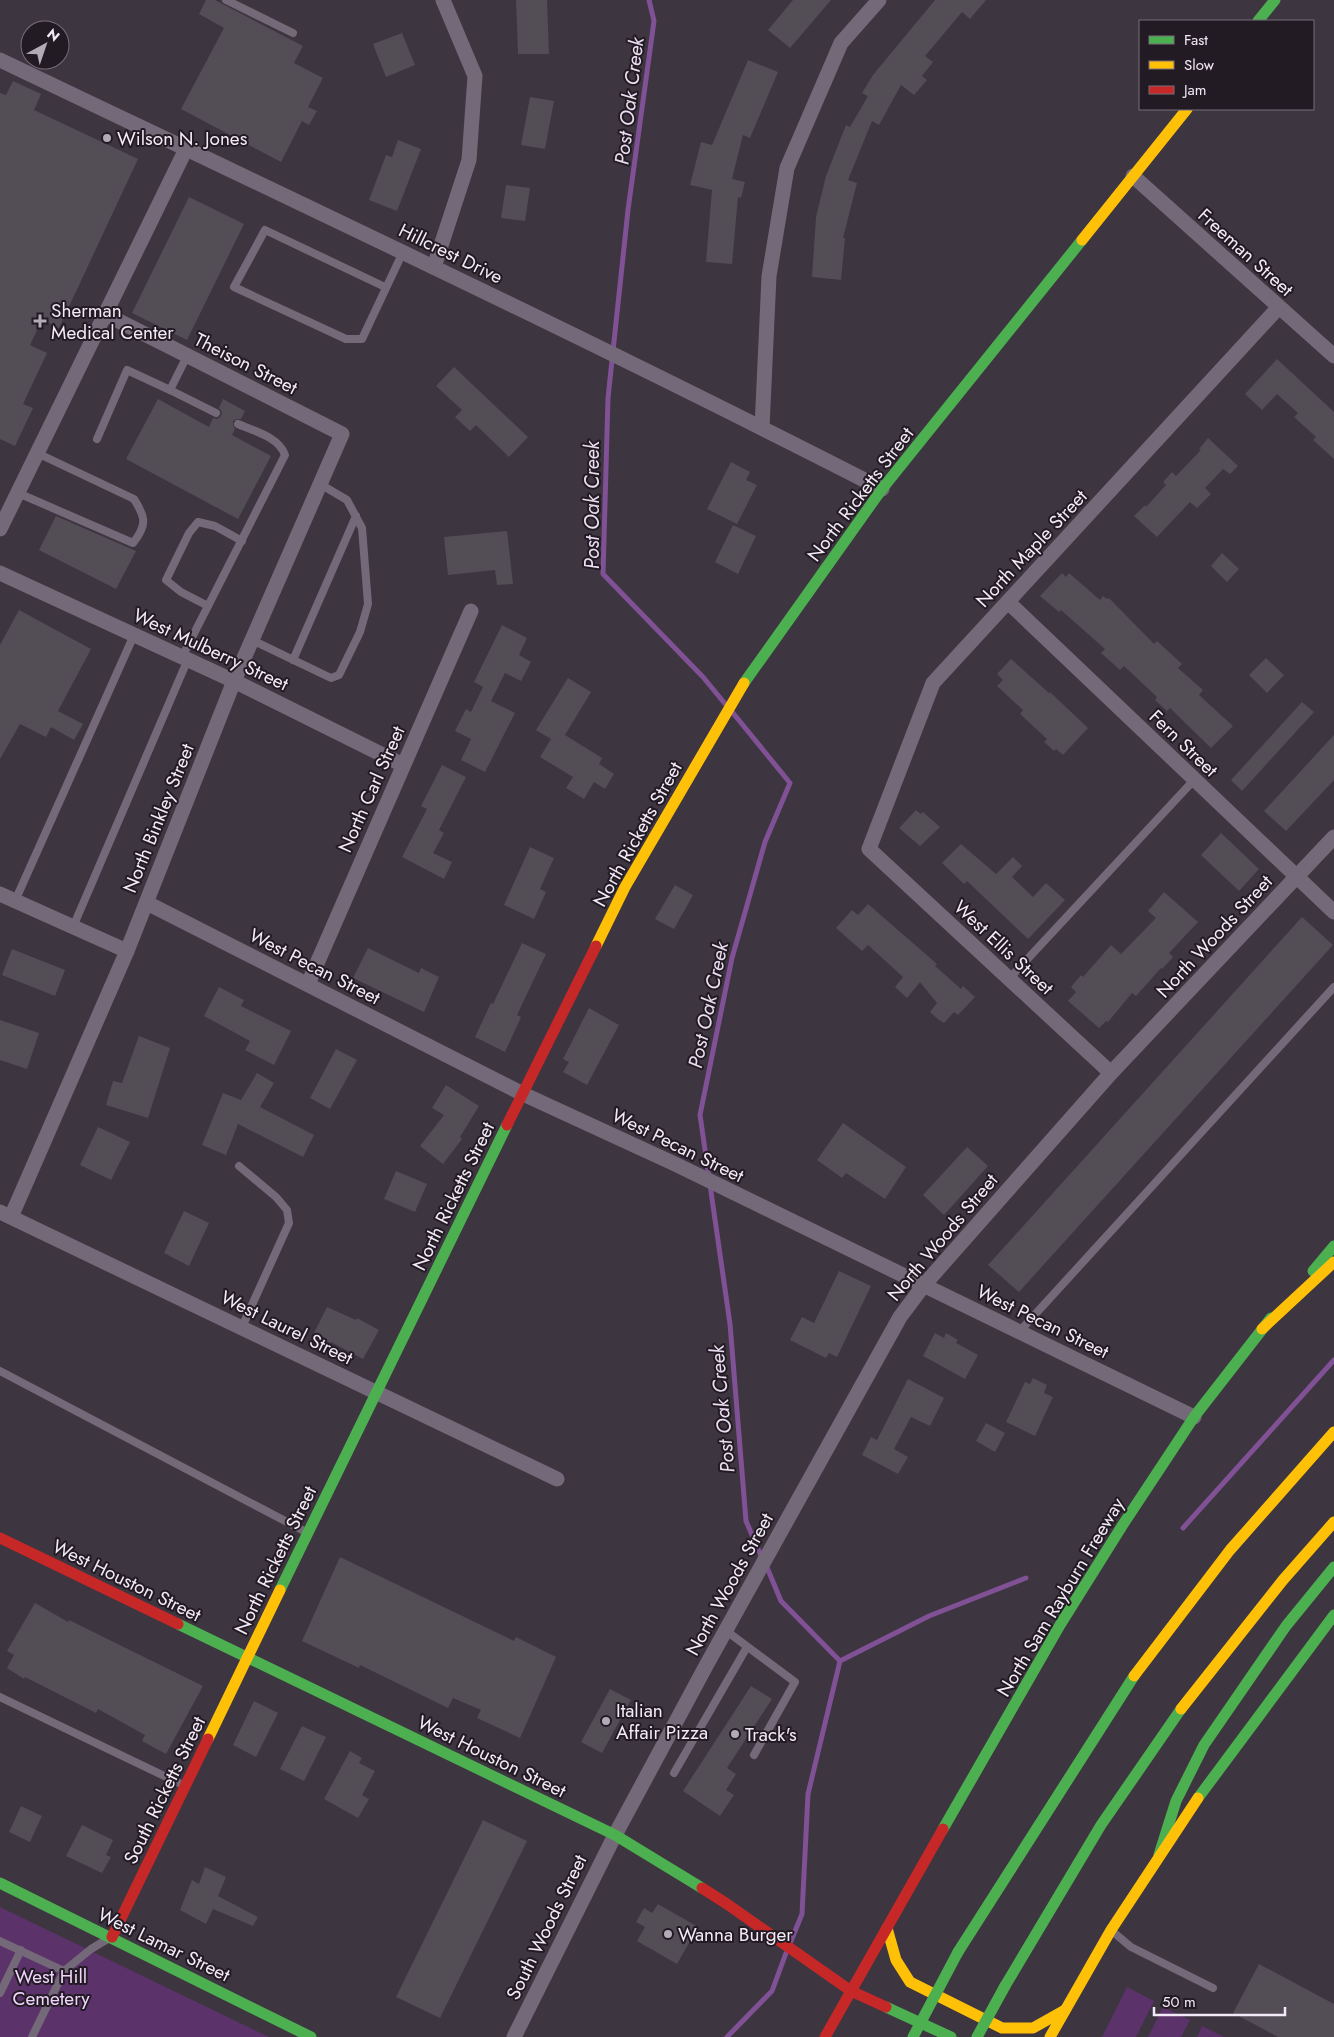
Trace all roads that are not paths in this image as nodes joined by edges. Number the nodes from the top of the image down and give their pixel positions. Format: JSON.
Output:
{"nodes":[{"id":1,"x":226,"y":0,"type":"edge"},
{"id":2,"x":443,"y":0,"type":"edge"},
{"id":3,"x":879,"y":0,"type":"edge"},
{"id":4,"x":1275,"y":0,"type":"edge"},
{"id":5,"x":1259,"y":20,"type":"edge"},
{"id":6,"x":293,"y":33,"type":"dead end"},
{"id":7,"x":0,"y":60,"type":"edge"},
{"id":8,"x":1186,"y":110,"type":"edge"},
{"id":9,"x":186,"y":149,"type":"junction"},
{"id":10,"x":1133,"y":176,"type":"junction"},
{"id":11,"x":403,"y":252,"type":"junction"},
{"id":12,"x":434,"y":267,"type":"junction"},
{"id":13,"x":386,"y":287,"type":"junction"},
{"id":14,"x":1278,"y":308,"type":"junction"},
{"id":15,"x":105,"y":314,"type":"junction"},
{"id":16,"x":187,"y":356,"type":"junction"},
{"id":17,"x":1334,"y":356,"type":"edge"},
{"id":18,"x":170,"y":390,"type":"junction"},
{"id":19,"x":216,"y":413,"type":"dead end"},
{"id":20,"x":238,"y":424,"type":"dead end"},
{"id":21,"x":762,"y":428,"type":"junction"},
{"id":22,"x":342,"y":434,"type":"joint"},
{"id":23,"x":97,"y":439,"type":"dead end"},
{"id":24,"x":37,"y":453,"type":"junction"},
{"id":25,"x":320,"y":484,"type":"junction"},
{"id":26,"x":882,"y":490,"type":"junction"},
{"id":27,"x":18,"y":493,"type":"junction"},
{"id":28,"x":356,"y":516,"type":"junction"},
{"id":29,"x":0,"y":529,"type":"edge"},
{"id":30,"x":242,"y":541,"type":"junction"},
{"id":31,"x":0,"y":573,"type":"edge"},
{"id":32,"x":1008,"y":602,"type":"junction"},
{"id":33,"x":208,"y":606,"type":"junction"},
{"id":34,"x":471,"y":611,"type":"dead end"},
{"id":35,"x":134,"y":635,"type":"junction"},
{"id":36,"x":252,"y":640,"type":"junction"},
{"id":37,"x":185,"y":658,"type":"junction"},
{"id":38,"x":293,"y":660,"type":"junction"},
{"id":39,"x":234,"y":681,"type":"junction"},
{"id":40,"x":403,"y":765,"type":"junction"},
{"id":41,"x":1194,"y":780,"type":"junction"},
{"id":42,"x":1334,"y":837,"type":"edge"},
{"id":43,"x":869,"y":849,"type":"joint"},
{"id":44,"x":1296,"y":878,"type":"junction"},
{"id":45,"x":0,"y":894,"type":"edge"},
{"id":46,"x":15,"y":901,"type":"junction"},
{"id":47,"x":147,"y":903,"type":"junction"},
{"id":48,"x":1334,"y":912,"type":"edge"},
{"id":49,"x":73,"y":927,"type":"junction"},
{"id":50,"x":127,"y":951,"type":"junction"},
{"id":51,"x":1009,"y":979,"type":"junction"},
{"id":52,"x":308,"y":984,"type":"junction"},
{"id":53,"x":1334,"y":987,"type":"edge"},
{"id":54,"x":1112,"y":1073,"type":"junction"},
{"id":55,"x":523,"y":1094,"type":"junction"},
{"id":56,"x":239,"y":1166,"type":"dead end"},
{"id":57,"x":5,"y":1214,"type":"edge"},
{"id":58,"x":1334,"y":1246,"type":"edge"},
{"id":59,"x":1333,"y":1263,"type":"edge"},
{"id":60,"x":924,"y":1285,"type":"junction"},
{"id":61,"x":242,"y":1327,"type":"junction"},
{"id":62,"x":1262,"y":1329,"type":"junction"},
{"id":63,"x":1019,"y":1332,"type":"junction"},
{"id":64,"x":0,"y":1371,"type":"edge"},
{"id":65,"x":376,"y":1392,"type":"junction"},
{"id":66,"x":1194,"y":1417,"type":"junction"},
{"id":67,"x":1334,"y":1432,"type":"edge"},
{"id":68,"x":557,"y":1478,"type":"dead end"},
{"id":69,"x":1334,"y":1522,"type":"edge"},
{"id":70,"x":308,"y":1533,"type":"junction"},
{"id":71,"x":0,"y":1538,"type":"edge"},
{"id":72,"x":1334,"y":1567,"type":"edge"},
{"id":73,"x":1334,"y":1615,"type":"edge"},
{"id":74,"x":725,"y":1630,"type":"junction"},
{"id":75,"x":747,"y":1647,"type":"junction"},
{"id":76,"x":248,"y":1658,"type":"junction"},
{"id":77,"x":0,"y":1697,"type":"edge"},
{"id":78,"x":754,"y":1755,"type":"dead end"},
{"id":79,"x":674,"y":1773,"type":"dead end"},
{"id":80,"x":186,"y":1787,"type":"junction"},
{"id":81,"x":615,"y":1835,"type":"junction"},
{"id":82,"x":1159,"y":1855,"type":"junction"},
{"id":83,"x":0,"y":1884,"type":"edge"},
{"id":84,"x":887,"y":1928,"type":"junction"},
{"id":85,"x":1111,"y":1930,"type":"junction"},
{"id":86,"x":112,"y":1937,"type":"junction"},
{"id":87,"x":0,"y":1942,"type":"edge"},
{"id":88,"x":21,"y":1950,"type":"junction"},
{"id":89,"x":64,"y":1971,"type":"junction"},
{"id":90,"x":1213,"y":1988,"type":"dead end"},
{"id":91,"x":851,"y":1991,"type":"junction"},
{"id":92,"x":0,"y":1993,"type":"edge"},
{"id":93,"x":1065,"y":2010,"type":"junction"},
{"id":94,"x":32,"y":2037,"type":"edge"},
{"id":95,"x":311,"y":2037,"type":"edge"},
{"id":96,"x":514,"y":2037,"type":"edge"},
{"id":97,"x":825,"y":2037,"type":"edge"},
{"id":98,"x":913,"y":2037,"type":"edge"},
{"id":99,"x":951,"y":2037,"type":"edge"},
{"id":100,"x":977,"y":2037,"type":"edge"},
{"id":101,"x":1050,"y":2037,"type":"edge"}],
"edges":[{"from":1,"to":6,"type":"lane"},
{"from":2,"to":12,"type":"street"},
{"from":3,"to":21,"type":"street"},
{"from":4,"to":5,"type":"main road"},
{"from":7,"to":9,"type":"street","name":"Hillcrest Drive"},
{"from":8,"to":10,"type":"main road","name":"North Ricketts Street"},
{"from":9,"to":11,"type":"street","name":"Hillcrest Drive"},
{"from":9,"to":15,"type":"street"},
{"from":10,"to":14,"type":"street","name":"Freeman Street"},
{"from":10,"to":26,"type":"main road","name":"North Ricketts Street"},
{"from":11,"to":12,"type":"street","name":"Hillcrest Drive"},
{"from":11,"to":13,"type":"lane"},
{"from":12,"to":21,"type":"street","name":"Hillcrest Drive"},
{"from":13,"to":13,"type":"lane"},
{"from":14,"to":17,"type":"street","name":"Freeman Street"},
{"from":14,"to":32,"type":"street","name":"North Maple Street"},
{"from":15,"to":16,"type":"street","name":"Theison Street"},
{"from":15,"to":24,"type":"street"},
{"from":16,"to":18,"type":"lane"},
{"from":16,"to":22,"type":"street","name":"Theison Street"},
{"from":18,"to":19,"type":"lane"},
{"from":18,"to":23,"type":"lane"},
{"from":20,"to":30,"type":"lane"},
{"from":21,"to":26,"type":"street","name":"Hillcrest Drive"},
{"from":22,"to":25,"type":"street","name":"North Binkley Street"},
{"from":24,"to":27,"type":"street"},
{"from":24,"to":27,"type":"lane"},
{"from":25,"to":28,"type":"lane"},
{"from":25,"to":36,"type":"street","name":"North Binkley Street"},
{"from":26,"to":55,"type":"main road","name":"North Ricketts Street"},
{"from":27,"to":29,"type":"street"},
{"from":28,"to":38,"type":"lane"},
{"from":28,"to":38,"type":"lane"},
{"from":30,"to":33,"type":"lane"},
{"from":30,"to":33,"type":"lane"},
{"from":31,"to":35,"type":"street","name":"West Mulberry Street"},
{"from":32,"to":41,"type":"street","name":"Fern Street"},
{"from":32,"to":43,"type":"street","name":"North Maple Street"},
{"from":33,"to":37,"type":"lane"},
{"from":34,"to":40,"type":"street","name":"North Carl Street"},
{"from":35,"to":37,"type":"street","name":"West Mulberry Street"},
{"from":35,"to":46,"type":"lane"},
{"from":36,"to":38,"type":"lane"},
{"from":36,"to":39,"type":"street","name":"North Binkley Street"},
{"from":37,"to":39,"type":"street","name":"West Mulberry Street"},
{"from":37,"to":49,"type":"lane"},
{"from":39,"to":40,"type":"street","name":"West Mulberry Street"},
{"from":39,"to":47,"type":"street","name":"North Binkley Street"},
{"from":40,"to":52,"type":"street","name":"North Carl Street"},
{"from":41,"to":44,"type":"street","name":"Fern Street"},
{"from":41,"to":51,"type":"lane"},
{"from":42,"to":44,"type":"street","name":"North Woods Street"},
{"from":43,"to":51,"type":"street","name":"West Ellis Street"},
{"from":44,"to":48,"type":"street","name":"Fern Street"},
{"from":44,"to":54,"type":"street","name":"North Woods Street"},
{"from":45,"to":46,"type":"street"},
{"from":46,"to":49,"type":"street"},
{"from":47,"to":50,"type":"street","name":"North Binkley Street"},
{"from":47,"to":52,"type":"street","name":"West Pecan Street"},
{"from":49,"to":50,"type":"street"},
{"from":50,"to":57,"type":"street","name":"North Binkley Street"},
{"from":51,"to":54,"type":"street","name":"West Ellis Street"},
{"from":52,"to":55,"type":"street","name":"West Pecan Street"},
{"from":53,"to":63,"type":"lane"},
{"from":54,"to":60,"type":"street","name":"North Woods Street"},
{"from":55,"to":60,"type":"street","name":"West Pecan Street"},
{"from":55,"to":65,"type":"main road","name":"North Ricketts Street"},
{"from":56,"to":61,"type":"lane"},
{"from":57,"to":61,"type":"street","name":"West Laurel Street"},
{"from":58,"to":62,"type":"main road","name":"North Sam Rayburn Freeway"},
{"from":59,"to":62,"type":"main road"},
{"from":60,"to":63,"type":"street","name":"West Pecan Street"},
{"from":60,"to":74,"type":"street","name":"North Woods Street"},
{"from":61,"to":65,"type":"street","name":"West Laurel Street"},
{"from":62,"to":66,"type":"main road","name":"North Sam Rayburn Freeway"},
{"from":63,"to":66,"type":"street","name":"West Pecan Street"},
{"from":64,"to":70,"type":"lane"},
{"from":65,"to":68,"type":"street","name":"West Laurel Street"},
{"from":65,"to":70,"type":"main road","name":"North Ricketts Street"},
{"from":66,"to":84,"type":"main road","name":"North Sam Rayburn Freeway"},
{"from":67,"to":98,"type":"main road","bridge":true},
{"from":69,"to":100,"type":"main road","bridge":true},
{"from":70,"to":76,"type":"main road","name":"North Ricketts Street"},
{"from":71,"to":76,"type":"main road","name":"West Houston Street"},
{"from":72,"to":82,"type":"main road"},
{"from":73,"to":82,"type":"main road"},
{"from":74,"to":75,"type":"lane"},
{"from":74,"to":81,"type":"street","name":"North Woods Street"},
{"from":75,"to":78,"type":"lane"},
{"from":75,"to":79,"type":"lane"},
{"from":76,"to":80,"type":"main road","name":"South Ricketts Street"},
{"from":76,"to":81,"type":"main road","name":"West Houston Street"},
{"from":77,"to":80,"type":"lane"},
{"from":80,"to":86,"type":"main road","name":"South Ricketts Street"},
{"from":81,"to":91,"type":"main road","name":"West Houston Street"},
{"from":81,"to":96,"type":"street","name":"South Woods Street"},
{"from":82,"to":85,"type":"main road"},
{"from":83,"to":86,"type":"main road","name":"West Lamar Street"},
{"from":84,"to":91,"type":"main road","name":"North Sam Rayburn Freeway"},
{"from":84,"to":93,"type":"main road"},
{"from":85,"to":90,"type":"lane"},
{"from":85,"to":93,"type":"main road"},
{"from":86,"to":89,"type":"lane"},
{"from":86,"to":95,"type":"main road","name":"West Lamar Street"},
{"from":87,"to":88,"type":"lane"},
{"from":88,"to":89,"type":"lane"},
{"from":88,"to":92,"type":"lane"},
{"from":89,"to":94,"type":"lane"},
{"from":91,"to":97,"type":"main road","name":"North Sam Rayburn Freeway"},
{"from":91,"to":99,"type":"main road","name":"West Houston Street"},
{"from":93,"to":101,"type":"main road"}]}
